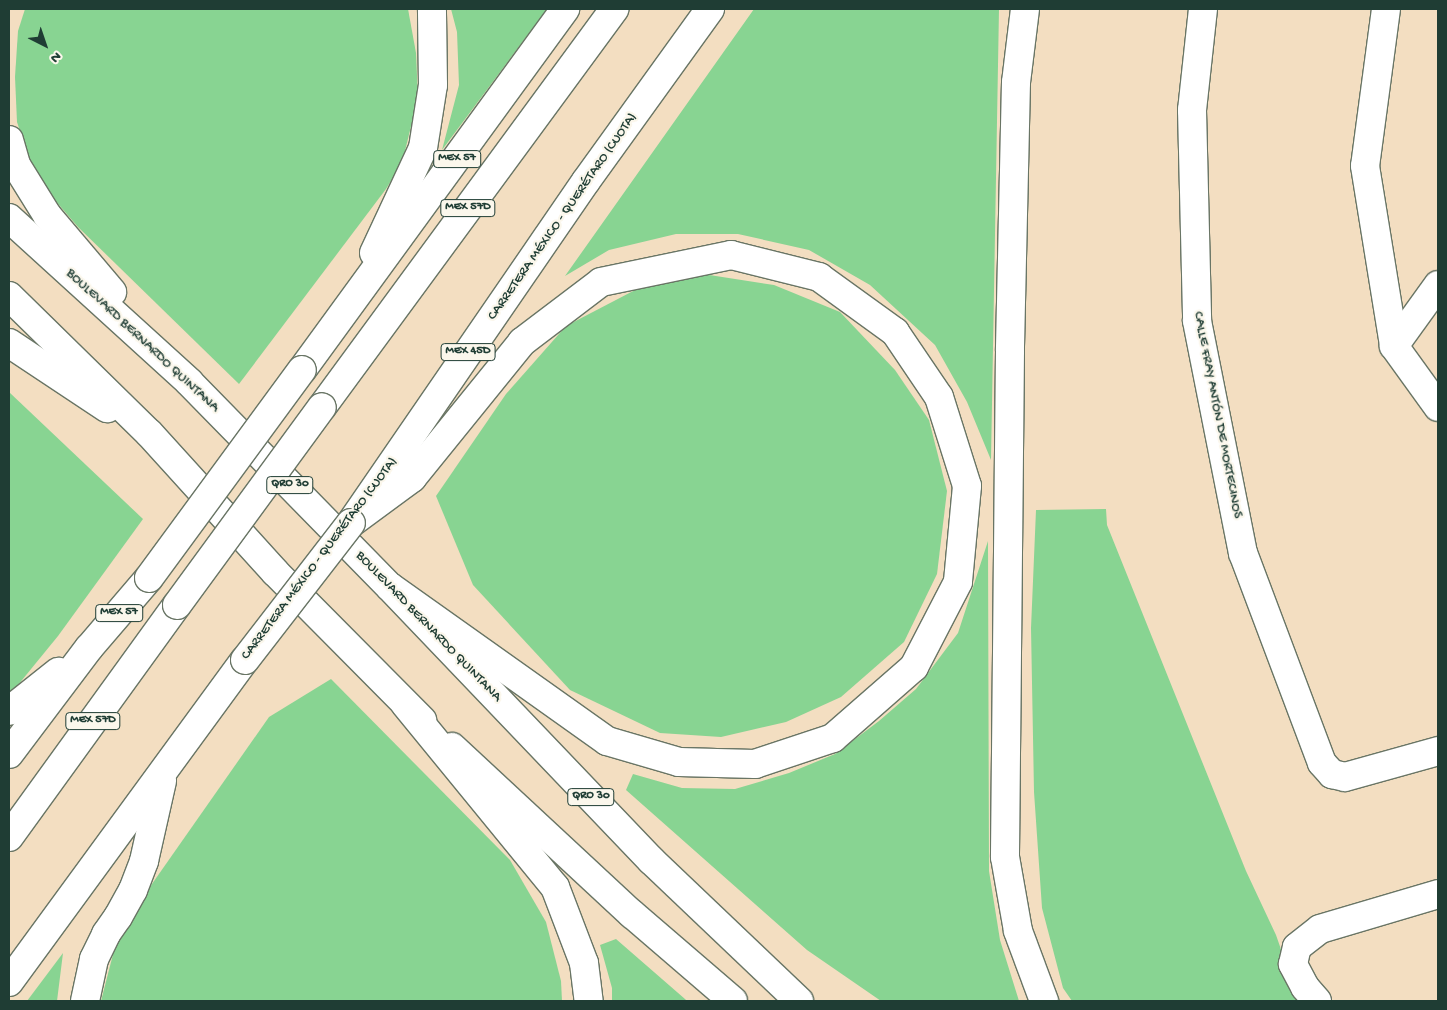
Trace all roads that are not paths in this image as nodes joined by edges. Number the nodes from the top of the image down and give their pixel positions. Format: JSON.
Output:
{"nodes":[{"id":1,"x":432,"y":9,"type":"edge"},
{"id":2,"x":565,"y":9,"type":"edge"},
{"id":3,"x":614,"y":9,"type":"edge"},
{"id":4,"x":710,"y":9,"type":"edge"},
{"id":5,"x":1025,"y":9,"type":"edge"},
{"id":6,"x":1203,"y":9,"type":"edge"},
{"id":7,"x":1386,"y":9,"type":"edge"},
{"id":8,"x":9,"y":140,"type":"edge"},
{"id":9,"x":9,"y":218,"type":"edge"},
{"id":10,"x":1438,"y":285,"type":"edge"},
{"id":11,"x":9,"y":296,"type":"edge"},
{"id":12,"x":348,"y":309,"type":"junction"},
{"id":13,"x":9,"y":343,"type":"edge"},
{"id":14,"x":1394,"y":346,"type":"junction"},
{"id":15,"x":190,"y":382,"type":"junction"},
{"id":16,"x":1438,"y":407,"type":"edge"},
{"id":17,"x":149,"y":432,"type":"junction"},
{"id":18,"x":351,"y":523,"type":"junction"},
{"id":19,"x":390,"y":587,"type":"junction"},
{"id":20,"x":89,"y":648,"type":"junction"},
{"id":21,"x":405,"y":704,"type":"junction"},
{"id":22,"x":9,"y":710,"type":"edge"},
{"id":23,"x":1438,"y":751,"type":"edge"},
{"id":24,"x":9,"y":754,"type":"edge"},
{"id":25,"x":164,"y":773,"type":"junction"},
{"id":26,"x":9,"y":837,"type":"edge"},
{"id":27,"x":1438,"y":894,"type":"edge"},
{"id":28,"x":9,"y":982,"type":"edge"},
{"id":29,"x":84,"y":1001,"type":"edge"},
{"id":30,"x":589,"y":1001,"type":"edge"},
{"id":31,"x":733,"y":1001,"type":"edge"},
{"id":32,"x":799,"y":1001,"type":"edge"},
{"id":33,"x":1044,"y":1001,"type":"edge"},
{"id":34,"x":1317,"y":1001,"type":"edge"}],
"edges":[{"from":1,"to":12,"type":"main road"},
{"from":2,"to":12,"type":"main road","number":"MEX 57"},
{"from":3,"to":26,"type":"main road","number":"MEX 57D","bridge":true},
{"from":4,"to":18,"type":"main road","name":"CARRETERA MÉXICO - QUERÉTARO (CUOTA)","number":"MEX 45D"},
{"from":5,"to":33,"type":"main road"},
{"from":6,"to":23,"type":"main road","name":"CALLE FRAY ANTÓN DE MORTECINOS"},
{"from":7,"to":14,"type":"main road"},
{"from":8,"to":15,"type":"main road"},
{"from":9,"to":15,"type":"main road","name":"BOULEVARD BERNARDO QUINTANA","number":"QRO 30"},
{"from":10,"to":14,"type":"main road"},
{"from":11,"to":17,"type":"main road"},
{"from":12,"to":20,"type":"main road","number":"MEX 57","bridge":true},
{"from":13,"to":17,"type":"main road"},
{"from":14,"to":16,"type":"main road"},
{"from":15,"to":19,"type":"main road","name":"BOULEVARD BERNARDO QUINTANA","number":"QRO 30"},
{"from":17,"to":21,"type":"main road"},
{"from":18,"to":19,"type":"main road"},
{"from":18,"to":25,"type":"main road","name":"CARRETERA MÉXICO - QUERÉTARO (CUOTA)","bridge":true},
{"from":19,"to":32,"type":"main road","name":"BOULEVARD BERNARDO QUINTANA","number":"QRO 30"},
{"from":20,"to":22,"type":"main road"},
{"from":20,"to":24,"type":"main road","number":"MEX 57"},
{"from":21,"to":30,"type":"main road"},
{"from":21,"to":31,"type":"main road"},
{"from":25,"to":28,"type":"main road","name":"CARRETERA MÉXICO - QUERÉTARO (CUOTA)"},
{"from":25,"to":29,"type":"main road"},
{"from":27,"to":34,"type":"main road"}]}
